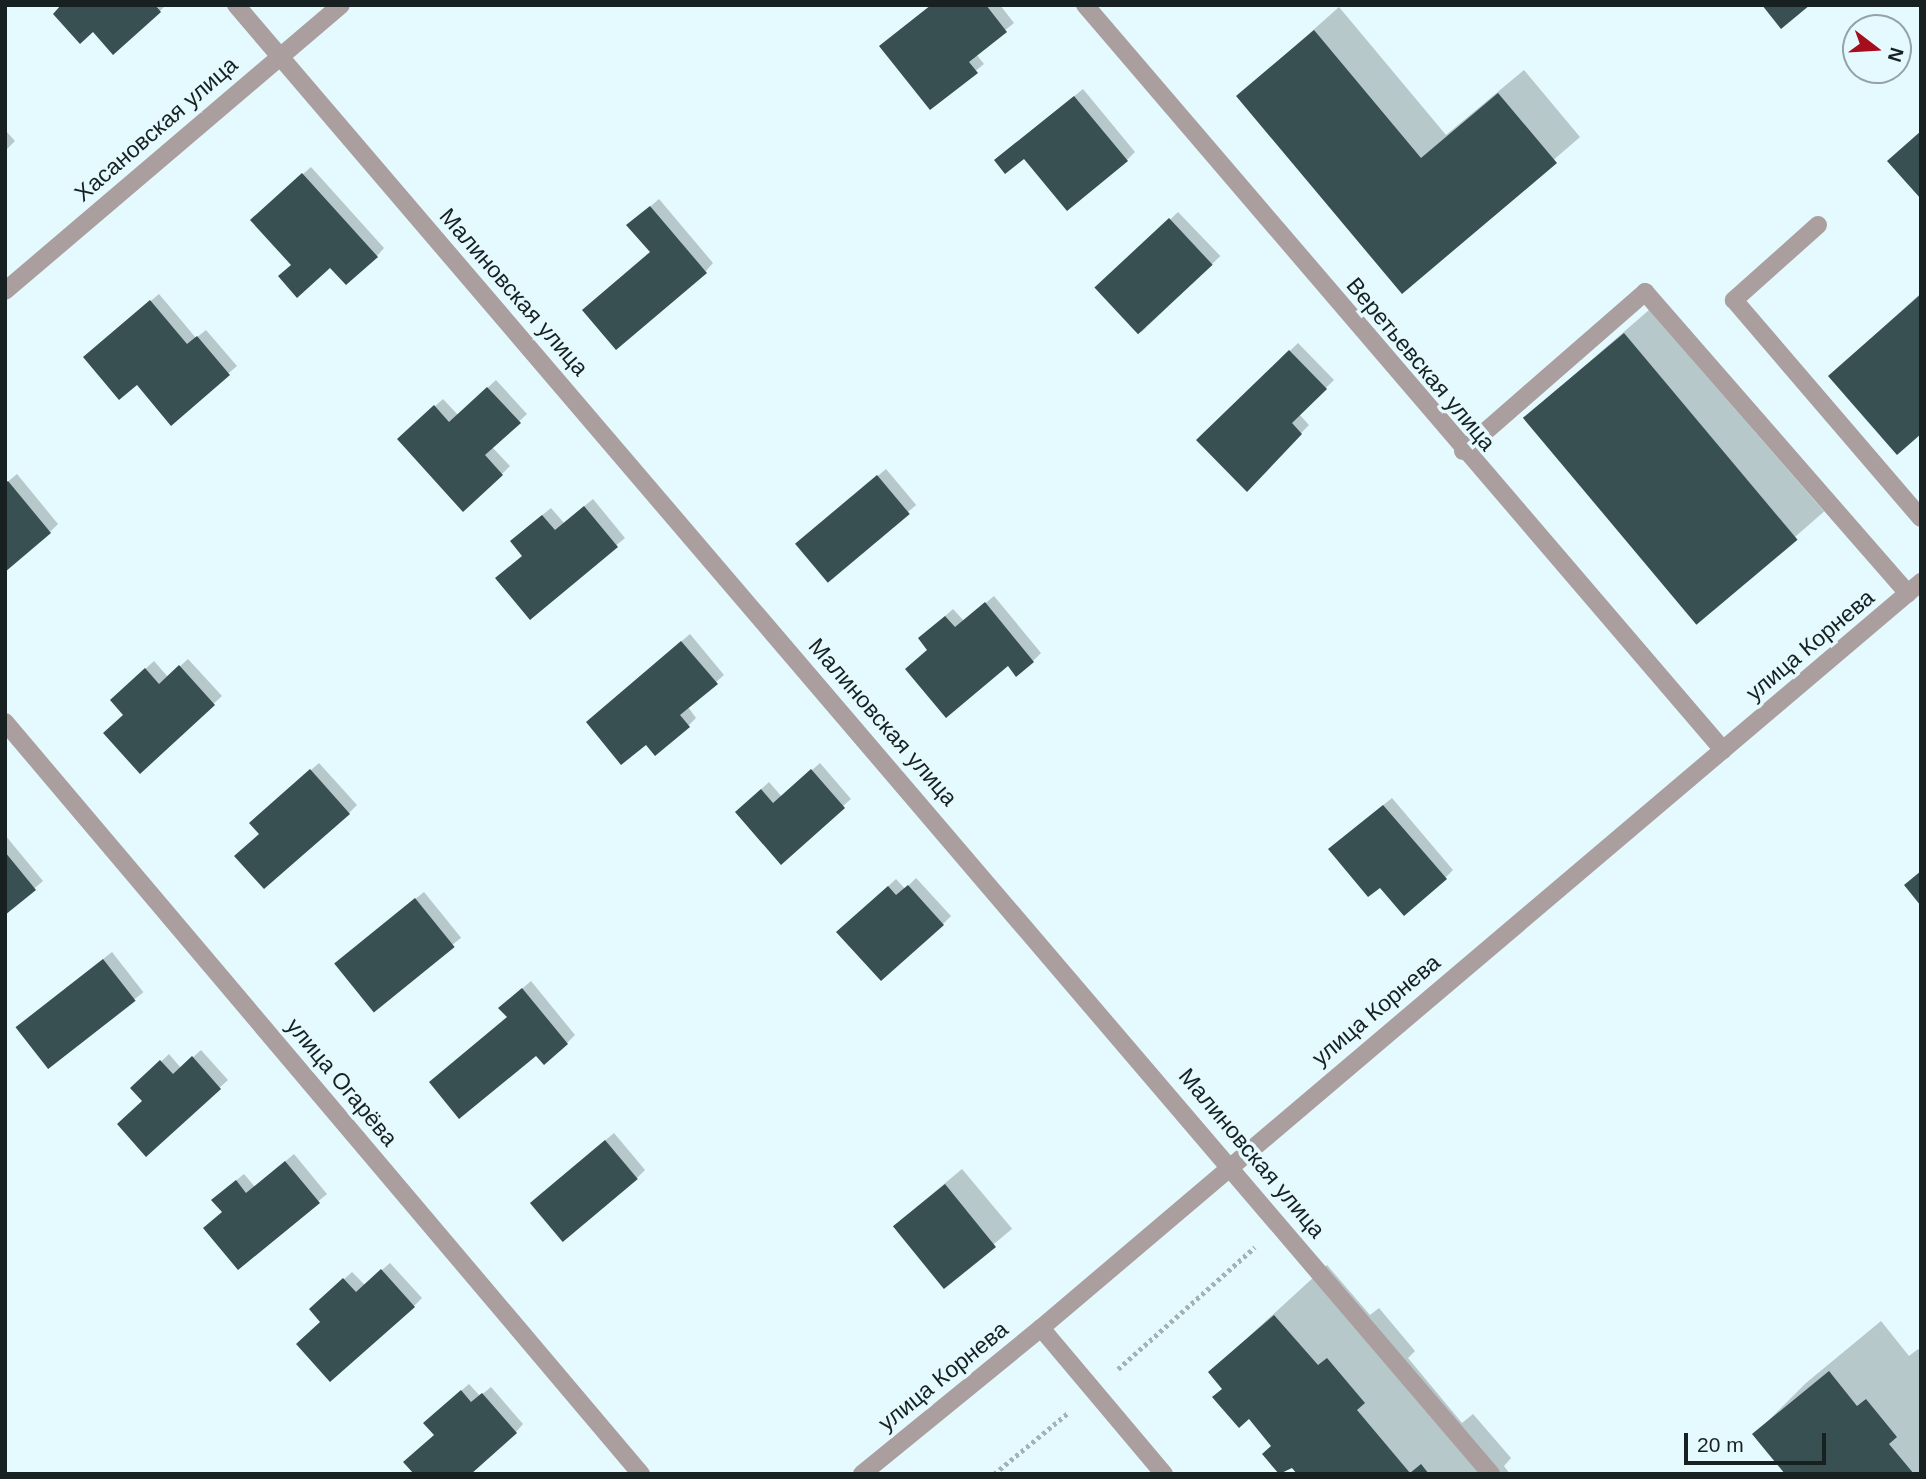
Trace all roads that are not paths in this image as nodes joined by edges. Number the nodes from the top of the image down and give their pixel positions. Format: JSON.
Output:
{"nodes":[{"id":1,"x":236,"y":5,"type":"edge"},
{"id":2,"x":341,"y":5,"type":"edge"},
{"id":3,"x":1085,"y":5,"type":"edge"},
{"id":4,"x":278,"y":57,"type":"junction"},
{"id":5,"x":1818,"y":225,"type":"dead end"},
{"id":6,"x":5,"y":291,"type":"edge"},
{"id":7,"x":1463,"y":451,"type":"junction"},
{"id":8,"x":1921,"y":518,"type":"edge"},
{"id":9,"x":1914,"y":588,"type":"edge"},
{"id":10,"x":5,"y":722,"type":"edge"},
{"id":11,"x":1723,"y":750,"type":"junction"},
{"id":12,"x":1231,"y":1164,"type":"junction"},
{"id":13,"x":1041,"y":1328,"type":"junction"},
{"id":14,"x":641,"y":1474,"type":"edge"},
{"id":15,"x":862,"y":1474,"type":"edge"},
{"id":16,"x":1164,"y":1474,"type":"edge"},
{"id":17,"x":1491,"y":1474,"type":"edge"}],
"edges":[{"from":1,"to":4,"type":"street","name":"Малиновская улица"},
{"from":2,"to":4,"type":"street","name":"Хасановская улица"},
{"from":3,"to":7,"type":"street","name":"Веретьевская улица"},
{"from":4,"to":6,"type":"street","name":"Хасановская улица"},
{"from":4,"to":12,"type":"street","name":"Малиновская улица"},
{"from":5,"to":8,"type":"street"},
{"from":7,"to":9,"type":"street"},
{"from":7,"to":11,"type":"street","name":"Веретьевская улица"},
{"from":9,"to":11,"type":"street","name":"улица Корнева"},
{"from":10,"to":14,"type":"street","name":"улица Огарёва"},
{"from":11,"to":12,"type":"street","name":"улица Корнева"},
{"from":12,"to":13,"type":"street","name":"улица Корнева"},
{"from":12,"to":17,"type":"street","name":"Малиновская улица"},
{"from":13,"to":15,"type":"street","name":"улица Корнева"},
{"from":13,"to":16,"type":"street"}]}
